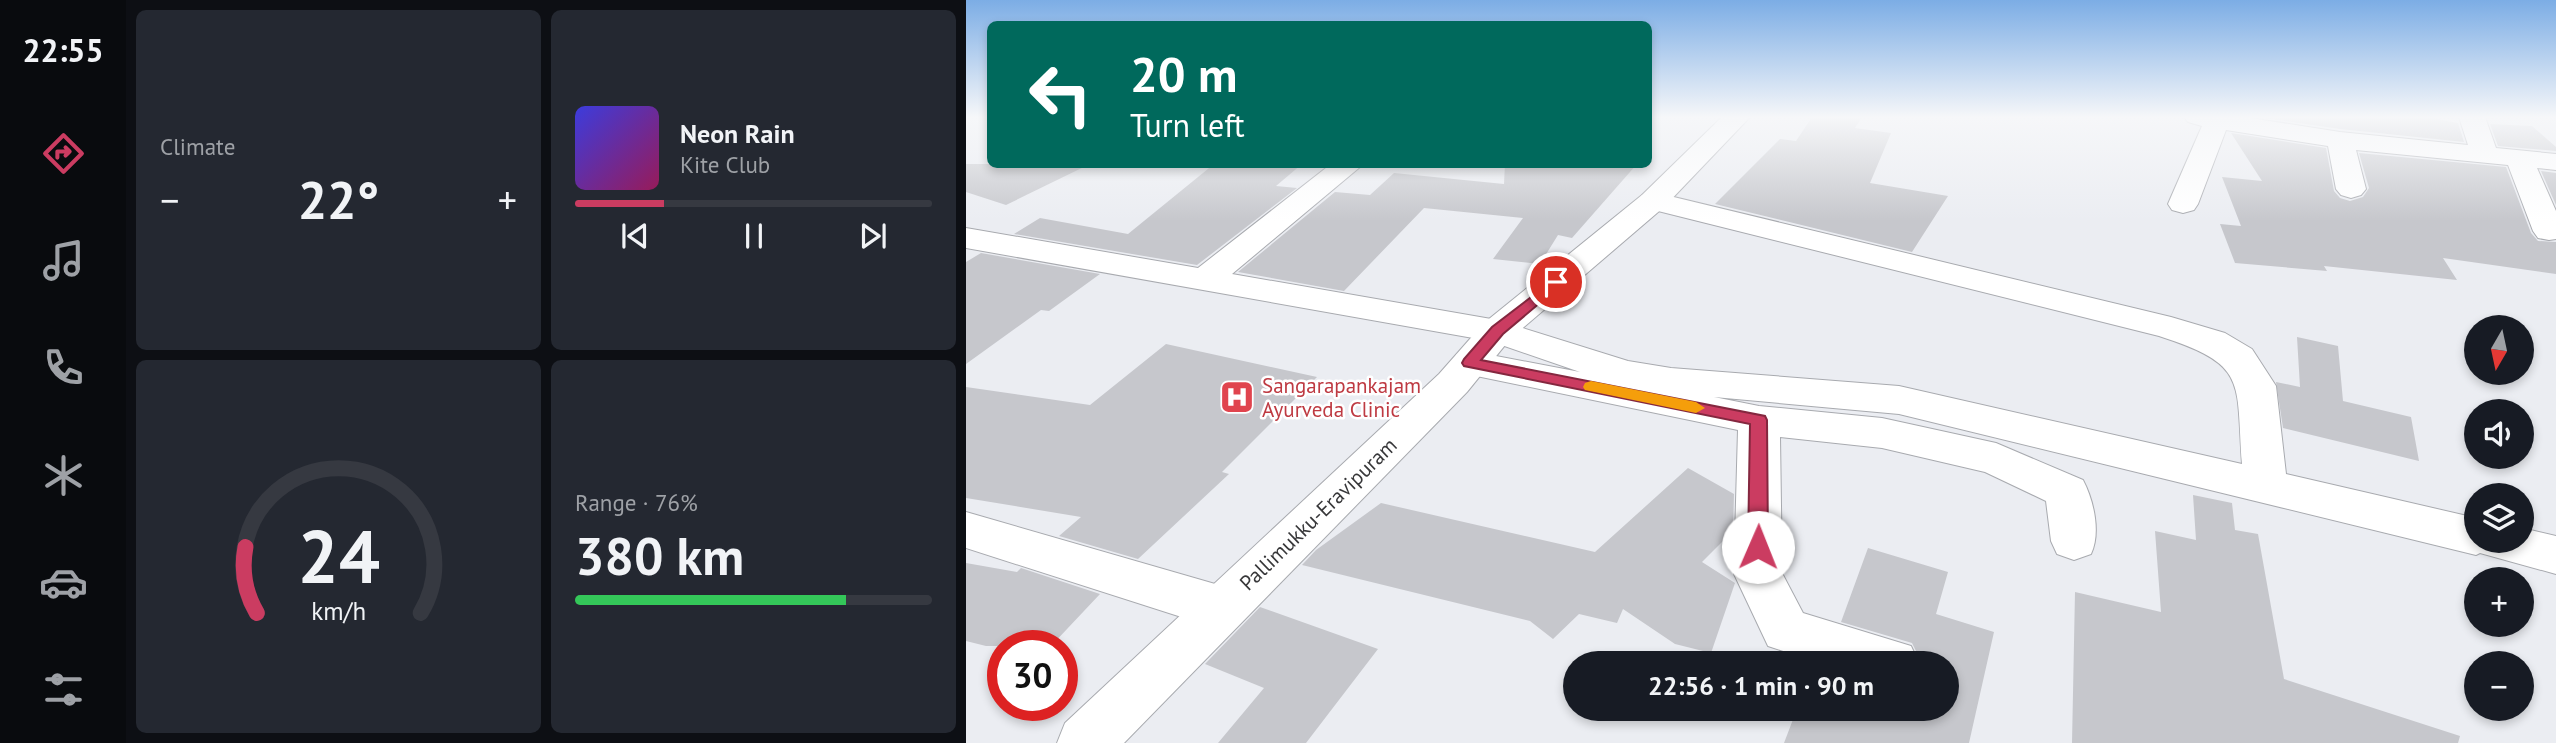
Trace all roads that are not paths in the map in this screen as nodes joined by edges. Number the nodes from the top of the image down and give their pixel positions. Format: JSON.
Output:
{"nodes":[{"id":1,"x":1702,"y":152,"type":"edge"},
{"id":2,"x":2198,"y":152,"type":"edge"},
{"id":3,"x":2343,"y":152,"type":"edge"},
{"id":4,"x":2453,"y":152,"type":"edge"},
{"id":5,"x":2484,"y":152,"type":"edge"},
{"id":6,"x":2485,"y":155,"type":"junction"},
{"id":7,"x":2519,"y":159,"type":"junction"},
{"id":8,"x":2556,"y":162,"type":"edge"},
{"id":9,"x":1345,"y":168,"type":"edge"},
{"id":10,"x":2351,"y":189,"type":"dead end"},
{"id":11,"x":1653,"y":201,"type":"junction"},
{"id":12,"x":2183,"y":204,"type":"dead end"},
{"id":13,"x":2549,"y":231,"type":"dead end"},
{"id":14,"x":976,"y":247,"type":"edge"},
{"id":15,"x":1205,"y":279,"type":"junction"},
{"id":16,"x":1484,"y":347,"type":"junction"},
{"id":17,"x":1759,"y":420,"type":"junction"},
{"id":18,"x":2265,"y":484,"type":"junction"},
{"id":19,"x":966,"y":530,"type":"edge"},
{"id":20,"x":2464,"y":533,"type":"edge"},
{"id":21,"x":2074,"y":541,"type":"dead end"},
{"id":22,"x":2534,"y":550,"type":"edge"},
{"id":23,"x":2556,"y":555,"type":"edge"},
{"id":24,"x":1222,"y":608,"type":"junction"},
{"id":25,"x":1853,"y":651,"type":"edge"},
{"id":26,"x":1085,"y":743,"type":"edge"}],
"edges":[{"from":1,"to":11,"type":"street","name":"Pallimukku-Eravipuram"},
{"from":2,"to":12,"type":"street"},
{"from":3,"to":10,"type":"street"},
{"from":4,"to":6,"type":"street"},
{"from":5,"to":6,"type":"street"},
{"from":6,"to":7,"type":"street"},
{"from":7,"to":8,"type":"street"},
{"from":7,"to":13,"type":"street"},
{"from":9,"to":15,"type":"street"},
{"from":11,"to":16,"type":"street","name":"Pallimukku-Eravipuram"},
{"from":11,"to":18,"type":"street"},
{"from":14,"to":15,"type":"street"},
{"from":15,"to":16,"type":"street"},
{"from":16,"to":17,"type":"street"},
{"from":16,"to":18,"type":"street"},
{"from":16,"to":24,"type":"street","name":"Pallimukku-Eravipuram"},
{"from":17,"to":21,"type":"street"},
{"from":17,"to":25,"type":"street"},
{"from":18,"to":20,"type":"street"},
{"from":19,"to":24,"type":"street"},
{"from":22,"to":23,"type":"street"},
{"from":24,"to":26,"type":"street","name":"Pallimukku-Eravipuram"}]}
